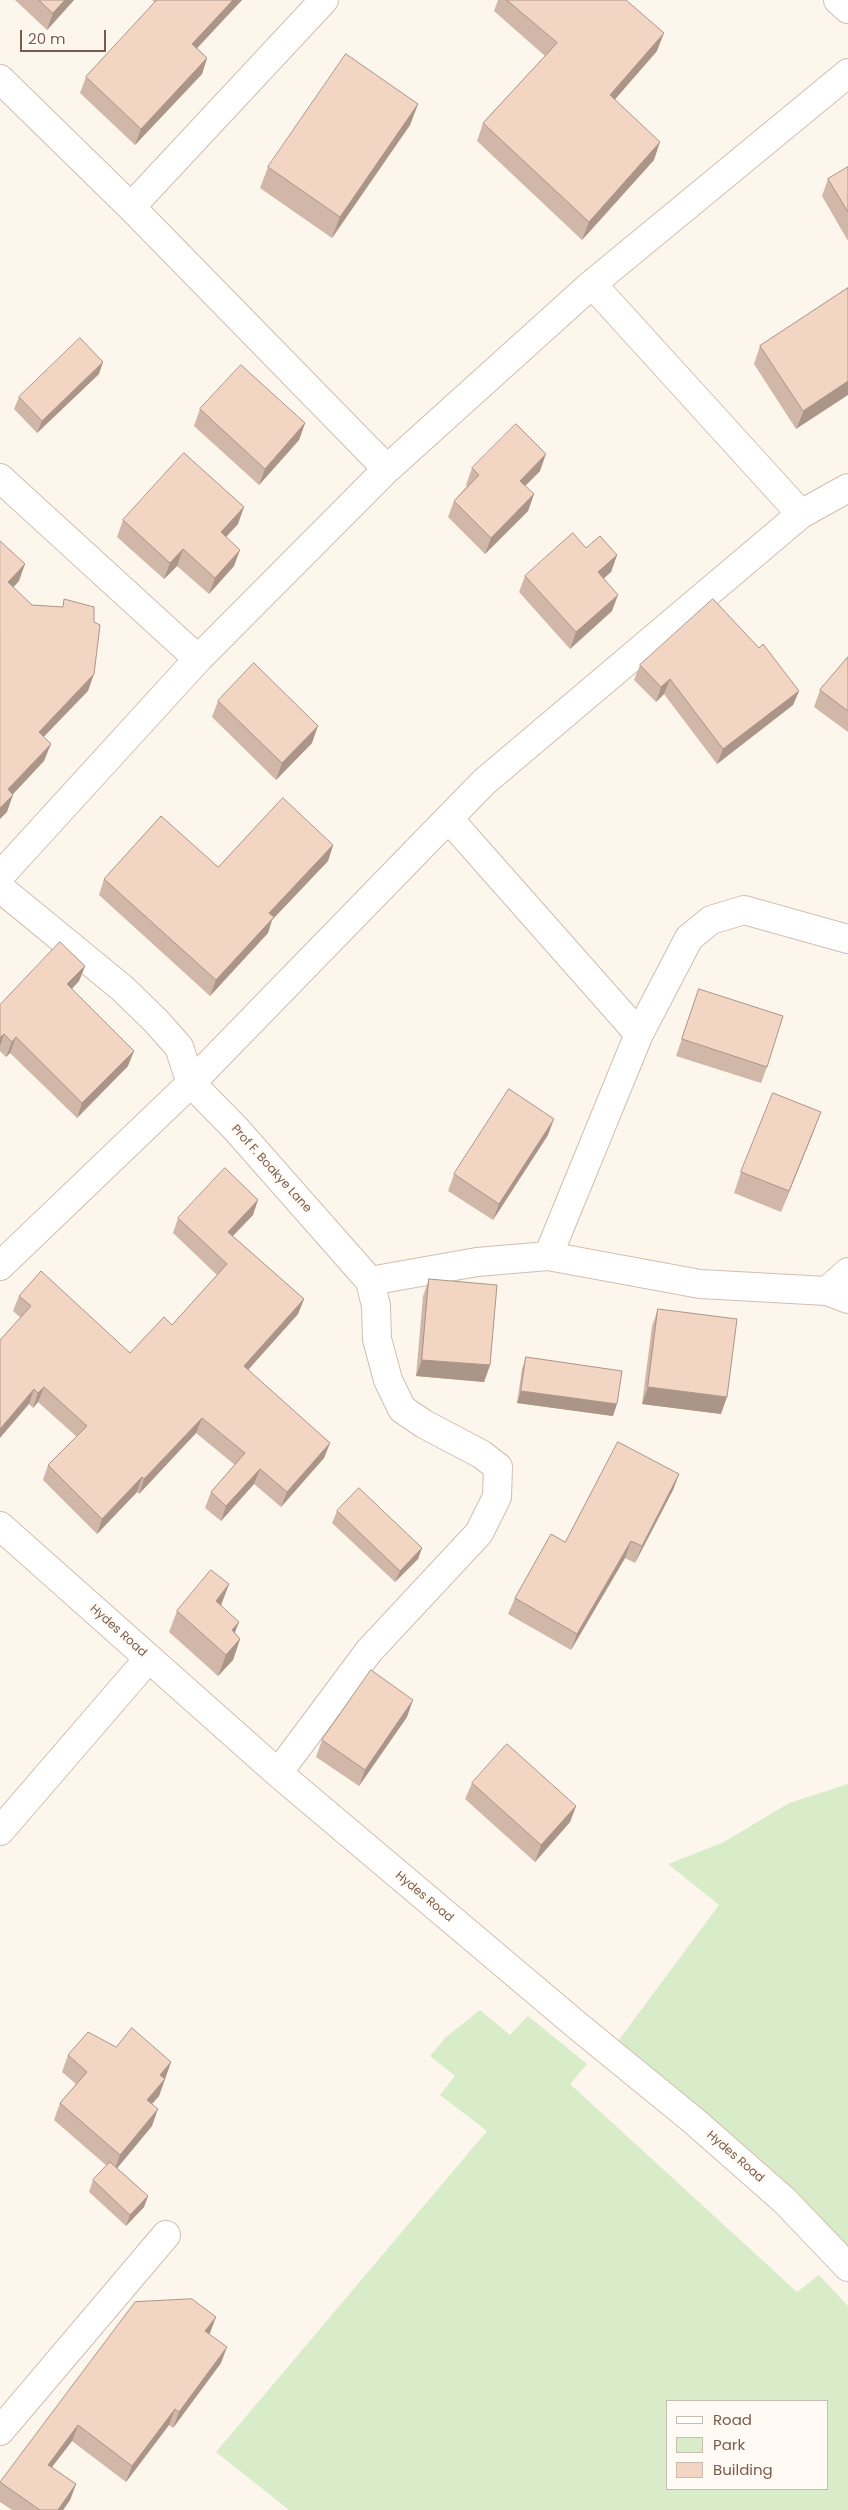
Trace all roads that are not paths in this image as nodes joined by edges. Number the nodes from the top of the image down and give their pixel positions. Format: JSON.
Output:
{"nodes":[{"id":1,"x":324,"y":0,"type":"edge"},
{"id":2,"x":838,"y":0,"type":"edge"},
{"id":3,"x":848,"y":9,"type":"edge"},
{"id":4,"x":848,"y":73,"type":"edge"},
{"id":5,"x":0,"y":78,"type":"edge"},
{"id":6,"x":131,"y":207,"type":"junction"},
{"id":7,"x":592,"y":284,"type":"junction"},
{"id":8,"x":387,"y":469,"type":"junction"},
{"id":9,"x":0,"y":478,"type":"edge"},
{"id":10,"x":848,"y":488,"type":"edge"},
{"id":11,"x":801,"y":514,"type":"junction"},
{"id":12,"x":198,"y":660,"type":"junction"},
{"id":13,"x":449,"y":819,"type":"junction"},
{"id":14,"x":0,"y":876,"type":"edge"},
{"id":15,"x":0,"y":888,"type":"edge"},
{"id":16,"x":848,"y":939,"type":"edge"},
{"id":17,"x":639,"y":1034,"type":"junction"},
{"id":18,"x":191,"y":1083,"type":"junction"},
{"id":19,"x":548,"y":1256,"type":"junction"},
{"id":20,"x":1,"y":1262,"type":"edge"},
{"id":21,"x":848,"y":1272,"type":"edge"},
{"id":22,"x":370,"y":1281,"type":"junction"},
{"id":23,"x":838,"y":1295,"type":"edge"},
{"id":24,"x":0,"y":1526,"type":"edge"},
{"id":25,"x":149,"y":1658,"type":"junction"},
{"id":26,"x":278,"y":1773,"type":"junction"},
{"id":27,"x":0,"y":1831,"type":"edge"},
{"id":28,"x":166,"y":2235,"type":"dead end"},
{"id":29,"x":848,"y":2267,"type":"edge"},
{"id":30,"x":0,"y":2431,"type":"edge"}],
"edges":[{"from":1,"to":6,"type":"street"},
{"from":2,"to":3,"type":"street"},
{"from":4,"to":7,"type":"street"},
{"from":5,"to":6,"type":"street"},
{"from":6,"to":8,"type":"street"},
{"from":7,"to":8,"type":"street"},
{"from":7,"to":11,"type":"street"},
{"from":8,"to":12,"type":"street"},
{"from":9,"to":12,"type":"street"},
{"from":10,"to":11,"type":"street"},
{"from":11,"to":13,"type":"street"},
{"from":12,"to":14,"type":"street"},
{"from":13,"to":17,"type":"street"},
{"from":13,"to":18,"type":"street"},
{"from":15,"to":18,"type":"street","name":"Prof F. Boakye Lane"},
{"from":16,"to":17,"type":"street"},
{"from":17,"to":19,"type":"street"},
{"from":18,"to":20,"type":"street"},
{"from":18,"to":22,"type":"street","name":"Prof F. Boakye Lane"},
{"from":19,"to":22,"type":"street"},
{"from":19,"to":23,"type":"street"},
{"from":21,"to":23,"type":"street"},
{"from":22,"to":26,"type":"street","name":"Prof F. Boakye Lane"},
{"from":24,"to":25,"type":"street","name":"Hydes Road"},
{"from":25,"to":26,"type":"street","name":"Hydes Road"},
{"from":25,"to":27,"type":"street"},
{"from":26,"to":29,"type":"street","name":"Hydes Road"},
{"from":28,"to":30,"type":"street"}]}
